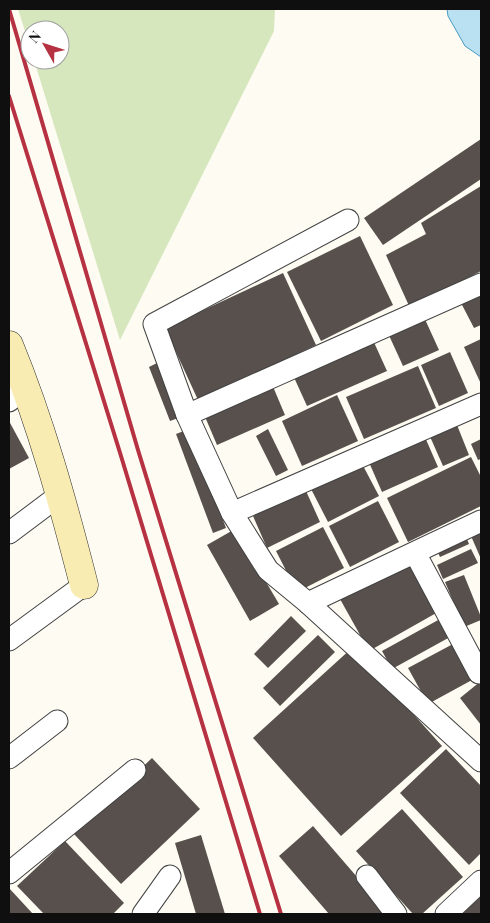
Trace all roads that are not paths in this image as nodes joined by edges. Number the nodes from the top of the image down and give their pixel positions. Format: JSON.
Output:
{"nodes":[{"id":1,"x":348,"y":220,"type":"dead end"},
{"id":2,"x":481,"y":284,"type":"edge"},
{"id":3,"x":9,"y":345,"type":"edge"},
{"id":4,"x":18,"y":394,"type":"edge"},
{"id":5,"x":481,"y":404,"type":"edge"},
{"id":6,"x":187,"y":415,"type":"junction"},
{"id":7,"x":61,"y":494,"type":"junction"},
{"id":8,"x":232,"y":513,"type":"junction"},
{"id":9,"x":481,"y":521,"type":"edge"},
{"id":10,"x":9,"y":533,"type":"edge"},
{"id":11,"x":415,"y":553,"type":"junction"},
{"id":12,"x":84,"y":585,"type":"joint"},
{"id":13,"x":308,"y":604,"type":"junction"},
{"id":14,"x":9,"y":640,"type":"edge"},
{"id":15,"x":479,"y":673,"type":"dead end"},
{"id":16,"x":57,"y":721,"type":"dead end"},
{"id":17,"x":9,"y":758,"type":"edge"},
{"id":18,"x":481,"y":761,"type":"edge"},
{"id":19,"x":134,"y":770,"type":"dead end"},
{"id":20,"x":9,"y":873,"type":"edge"},
{"id":21,"x":170,"y":876,"type":"dead end"},
{"id":22,"x":367,"y":876,"type":"dead end"},
{"id":23,"x":481,"y":881,"type":"edge"},
{"id":24,"x":143,"y":914,"type":"edge"},
{"id":25,"x":396,"y":914,"type":"edge"},
{"id":26,"x":446,"y":914,"type":"edge"}],
"edges":[{"from":1,"to":6,"type":"street"},
{"from":2,"to":6,"type":"street"},
{"from":3,"to":4,"type":"street"},
{"from":4,"to":7,"type":"street"},
{"from":5,"to":8,"type":"street"},
{"from":6,"to":8,"type":"street"},
{"from":7,"to":10,"type":"street"},
{"from":7,"to":12,"type":"street"},
{"from":8,"to":13,"type":"street"},
{"from":9,"to":11,"type":"street"},
{"from":11,"to":13,"type":"street"},
{"from":11,"to":15,"type":"street"},
{"from":12,"to":14,"type":"street"},
{"from":13,"to":18,"type":"street"},
{"from":16,"to":17,"type":"street"},
{"from":19,"to":20,"type":"street"},
{"from":21,"to":24,"type":"street"},
{"from":22,"to":25,"type":"street"},
{"from":23,"to":26,"type":"street"}]}
